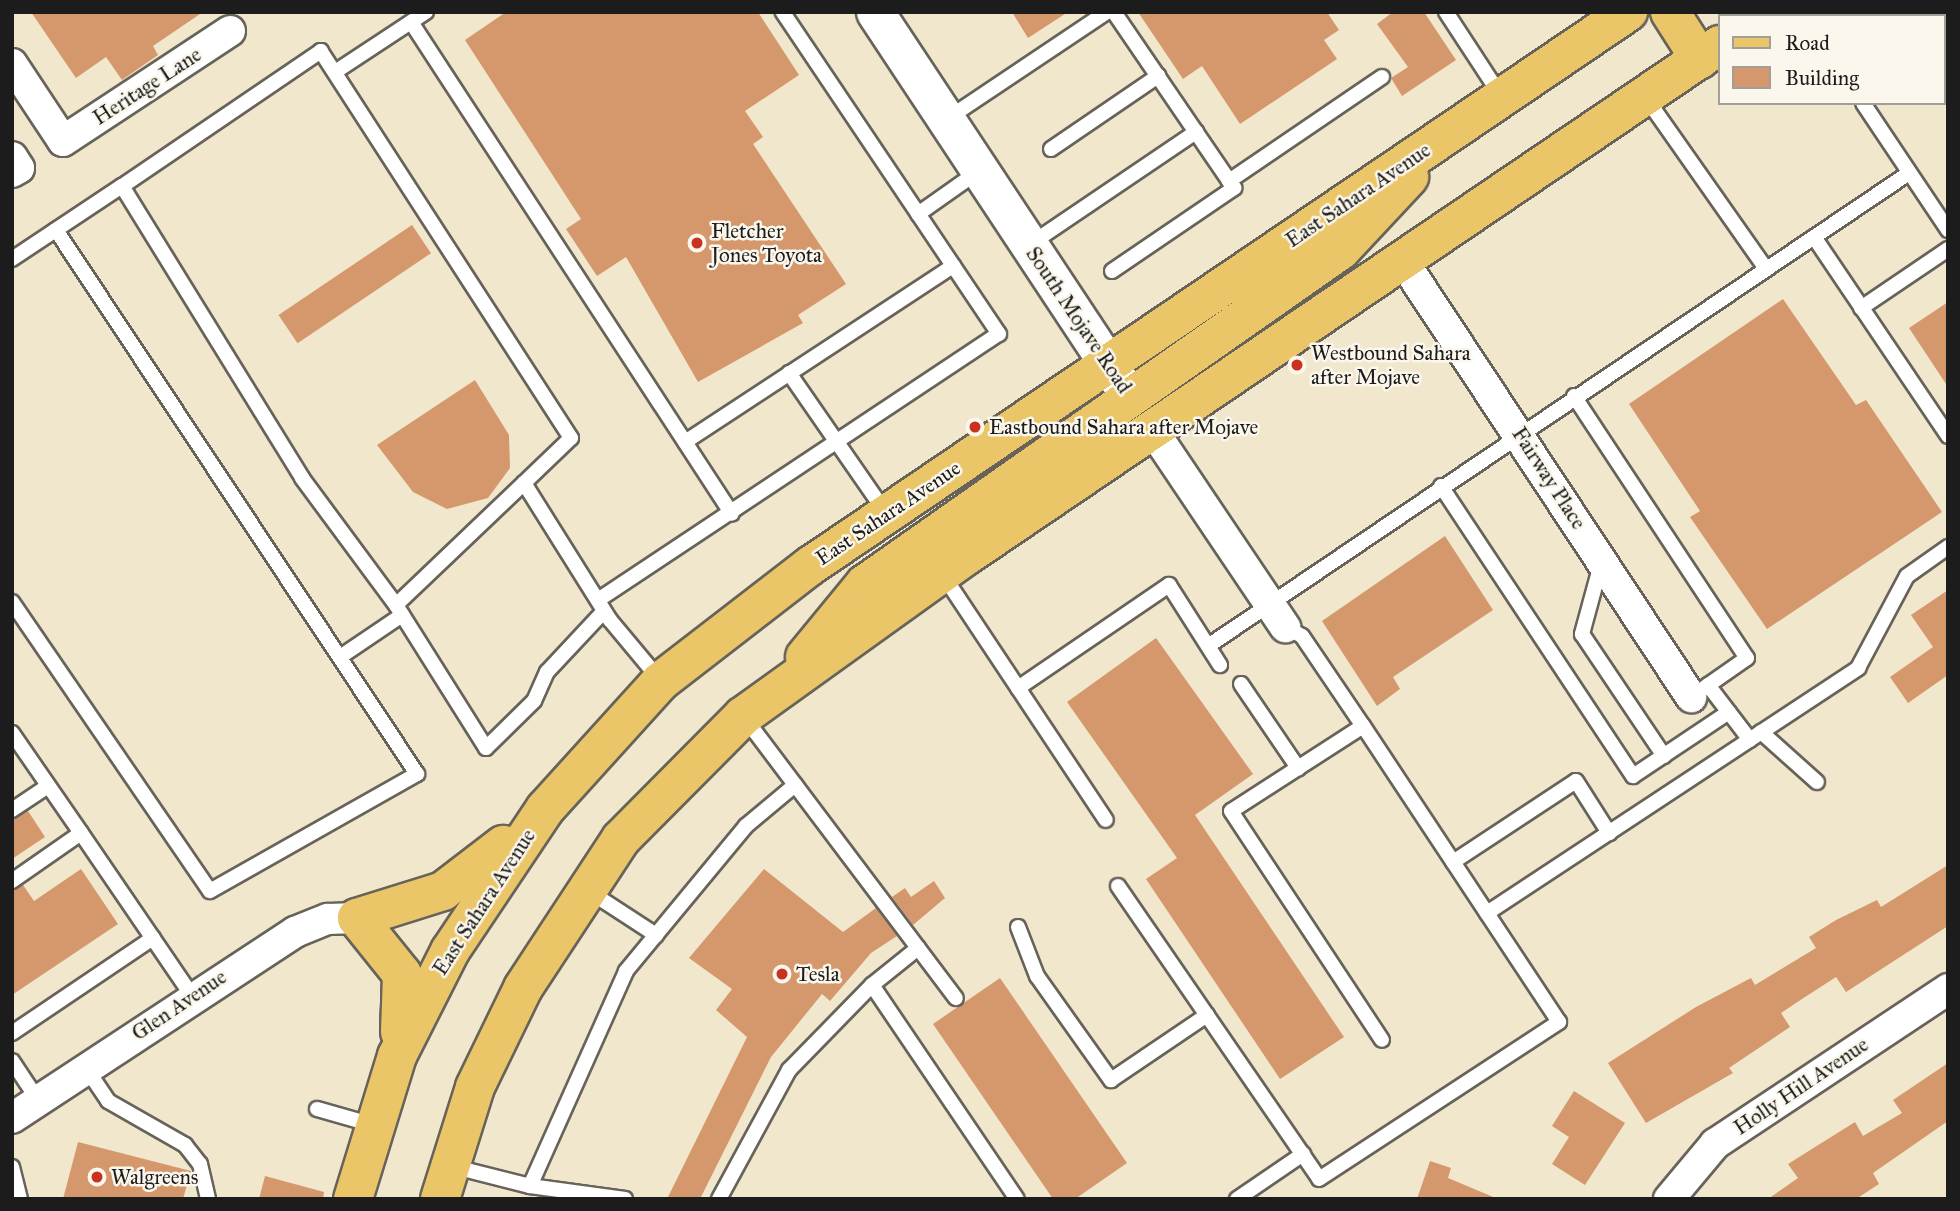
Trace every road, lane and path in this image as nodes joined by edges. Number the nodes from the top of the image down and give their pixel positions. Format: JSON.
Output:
{"nodes":[{"id":1,"x":426,"y":12,"type":"edge"},
{"id":2,"x":783,"y":12,"type":"edge"},
{"id":3,"x":875,"y":12,"type":"edge"},
{"id":4,"x":1107,"y":12,"type":"edge"},
{"id":5,"x":1114,"y":12,"type":"edge"},
{"id":6,"x":1446,"y":12,"type":"edge"},
{"id":7,"x":1628,"y":12,"type":"edge"},
{"id":8,"x":1670,"y":12,"type":"edge"},
{"id":9,"x":411,"y":23,"type":"junction"},
{"id":10,"x":230,"y":31,"type":"dead end"},
{"id":11,"x":1710,"y":52,"type":"edge"},
{"id":12,"x":12,"y":64,"type":"edge"},
{"id":13,"x":335,"y":72,"type":"junction"},
{"id":14,"x":1158,"y":76,"type":"junction"},
{"id":15,"x":1382,"y":77,"type":"dead end"},
{"id":16,"x":1948,"y":80,"type":"edge"},
{"id":17,"x":1948,"y":87,"type":"edge"},
{"id":18,"x":1646,"y":97,"type":"junction"},
{"id":19,"x":1502,"y":98,"type":"junction"},
{"id":20,"x":1864,"y":105,"type":"edge"},
{"id":21,"x":946,"y":120,"type":"junction"},
{"id":22,"x":1196,"y":132,"type":"junction"},
{"id":23,"x":1444,"y":137,"type":"junction"},
{"id":24,"x":1051,"y":149,"type":"dead end"},
{"id":25,"x":979,"y":171,"type":"junction"},
{"id":26,"x":1909,"y":173,"type":"junction"},
{"id":27,"x":1229,"y":181,"type":"junction"},
{"id":28,"x":122,"y":186,"type":"junction"},
{"id":29,"x":919,"y":214,"type":"junction"},
{"id":30,"x":56,"y":230,"type":"junction"},
{"id":31,"x":1948,"y":230,"type":"edge"},
{"id":32,"x":1814,"y":237,"type":"junction"},
{"id":33,"x":1028,"y":246,"type":"junction"},
{"id":34,"x":1948,"y":249,"type":"edge"},
{"id":35,"x":12,"y":259,"type":"edge"},
{"id":36,"x":1403,"y":261,"type":"junction"},
{"id":37,"x":953,"y":266,"type":"junction"},
{"id":38,"x":1766,"y":269,"type":"junction"},
{"id":39,"x":1112,"y":271,"type":"dead end"},
{"id":40,"x":1861,"y":308,"type":"junction"},
{"id":41,"x":1107,"y":363,"type":"junction"},
{"id":42,"x":789,"y":373,"type":"junction"},
{"id":43,"x":1574,"y":396,"type":"junction"},
{"id":44,"x":1142,"y":414,"type":"junction"},
{"id":45,"x":1519,"y":433,"type":"junction"},
{"id":46,"x":1948,"y":436,"type":"edge"},
{"id":47,"x":685,"y":442,"type":"junction"},
{"id":48,"x":838,"y":444,"type":"junction"},
{"id":49,"x":524,"y":483,"type":"junction"},
{"id":50,"x":1441,"y":486,"type":"junction"},
{"id":51,"x":733,"y":514,"type":"junction"},
{"id":52,"x":887,"y":514,"type":"junction"},
{"id":53,"x":1948,"y":547,"type":"edge"},
{"id":54,"x":1602,"y":559,"type":"junction"},
{"id":55,"x":942,"y":574,"type":"junction"},
{"id":56,"x":12,"y":602,"type":"edge"},
{"id":57,"x":601,"y":606,"type":"junction"},
{"id":58,"x":399,"y":610,"type":"junction"},
{"id":59,"x":1277,"y":616,"type":"junction"},
{"id":60,"x":1208,"y":646,"type":"junction"},
{"id":61,"x":340,"y":657,"type":"junction"},
{"id":62,"x":1220,"y":665,"type":"dead end"},
{"id":63,"x":790,"y":679,"type":"junction"},
{"id":64,"x":661,"y":681,"type":"junction"},
{"id":65,"x":1241,"y":684,"type":"dead end"},
{"id":66,"x":1018,"y":688,"type":"junction"},
{"id":67,"x":1699,"y":691,"type":"junction"},
{"id":68,"x":1729,"y":712,"type":"junction"},
{"id":69,"x":743,"y":716,"type":"junction"},
{"id":70,"x":1363,"y":726,"type":"junction"},
{"id":71,"x":12,"y":733,"type":"edge"},
{"id":72,"x":1756,"y":736,"type":"junction"},
{"id":73,"x":1664,"y":756,"type":"junction"},
{"id":74,"x":1298,"y":768,"type":"junction"},
{"id":75,"x":1817,"y":782,"type":"dead end"},
{"id":76,"x":795,"y":785,"type":"junction"},
{"id":77,"x":48,"y":786,"type":"junction"},
{"id":78,"x":12,"y":810,"type":"edge"},
{"id":79,"x":545,"y":810,"type":"junction"},
{"id":80,"x":1106,"y":820,"type":"dead end"},
{"id":81,"x":81,"y":833,"type":"junction"},
{"id":82,"x":1609,"y":833,"type":"junction"},
{"id":83,"x":1453,"y":862,"type":"junction"},
{"id":84,"x":12,"y":881,"type":"edge"},
{"id":85,"x":1118,"y":886,"type":"dead end"},
{"id":86,"x":585,"y":889,"type":"junction"},
{"id":87,"x":1487,"y":914,"type":"junction"},
{"id":88,"x":357,"y":918,"type":"junction"},
{"id":89,"x":1018,"y":927,"type":"dead end"},
{"id":90,"x":656,"y":935,"type":"junction"},
{"id":91,"x":153,"y":938,"type":"junction"},
{"id":92,"x":918,"y":948,"type":"junction"},
{"id":93,"x":872,"y":985,"type":"junction"},
{"id":94,"x":1948,"y":989,"type":"edge"},
{"id":95,"x":192,"y":996,"type":"junction"},
{"id":96,"x":956,"y":998,"type":"dead end"},
{"id":97,"x":1207,"y":1015,"type":"junction"},
{"id":98,"x":12,"y":1033,"type":"edge"},
{"id":99,"x":1382,"y":1040,"type":"dead end"},
{"id":100,"x":397,"y":1056,"type":"junction"},
{"id":101,"x":12,"y":1061,"type":"edge"},
{"id":102,"x":86,"y":1068,"type":"junction"},
{"id":103,"x":37,"y":1100,"type":"junction"},
{"id":104,"x":317,"y":1110,"type":"dead end"},
{"id":105,"x":12,"y":1118,"type":"edge"},
{"id":106,"x":373,"y":1125,"type":"junction"},
{"id":107,"x":1303,"y":1154,"type":"junction"},
{"id":108,"x":12,"y":1167,"type":"edge"},
{"id":109,"x":445,"y":1182,"type":"edge"},
{"id":110,"x":530,"y":1186,"type":"junction"},
{"id":111,"x":20,"y":1199,"type":"edge"},
{"id":112,"x":208,"y":1199,"type":"edge"},
{"id":113,"x":353,"y":1199,"type":"edge"},
{"id":114,"x":625,"y":1199,"type":"edge"},
{"id":115,"x":719,"y":1199,"type":"edge"},
{"id":116,"x":1017,"y":1199,"type":"edge"},
{"id":117,"x":1237,"y":1199,"type":"edge"},
{"id":118,"x":1670,"y":1199,"type":"edge"}],
"edges":[{"from":1,"to":9,"type":"lane"},
{"from":2,"to":29,"type":"lane"},
{"from":3,"to":21,"type":"street","name":"South Mojave Road"},
{"from":4,"to":21,"type":"lane"},
{"from":5,"to":14,"type":"lane"},
{"from":6,"to":19,"type":"lane"},
{"from":7,"to":19,"type":"main road","name":"East Sahara Avenue"},
{"from":8,"to":11,"type":"main road"},
{"from":9,"to":13,"type":"lane"},
{"from":9,"to":47,"type":"lane"},
{"from":10,"to":12,"type":"street","name":"Heritage Lane"},
{"from":11,"to":18,"type":"main road"},
{"from":13,"to":28,"type":"lane"},
{"from":13,"to":49,"type":"lane"},
{"from":14,"to":22,"type":"lane"},
{"from":14,"to":24,"type":"lane"},
{"from":15,"to":27,"type":"lane"},
{"from":16,"to":17,"type":"lane"},
{"from":18,"to":36,"type":"main road"},
{"from":18,"to":38,"type":"lane"},
{"from":19,"to":23,"type":"main road","name":"East Sahara Avenue"},
{"from":20,"to":26,"type":"lane"},
{"from":21,"to":25,"type":"street","name":"South Mojave Road"},
{"from":22,"to":27,"type":"lane"},
{"from":22,"to":33,"type":"lane"},
{"from":23,"to":41,"type":"main road","name":"East Sahara Avenue"},
{"from":23,"to":44,"type":"main road"},
{"from":25,"to":29,"type":"lane"},
{"from":25,"to":33,"type":"street","name":"South Mojave Road"},
{"from":26,"to":31,"type":"lane"},
{"from":26,"to":32,"type":"lane"},
{"from":27,"to":39,"type":"lane"},
{"from":28,"to":30,"type":"lane"},
{"from":28,"to":58,"type":"lane"},
{"from":29,"to":37,"type":"lane"},
{"from":30,"to":35,"type":"lane"},
{"from":30,"to":61,"type":"lane"},
{"from":32,"to":38,"type":"lane"},
{"from":32,"to":40,"type":"lane"},
{"from":33,"to":41,"type":"street","name":"South Mojave Road"},
{"from":34,"to":40,"type":"lane"},
{"from":36,"to":44,"type":"main road"},
{"from":36,"to":45,"type":"street","name":"Fairway Place"},
{"from":37,"to":42,"type":"lane"},
{"from":37,"to":48,"type":"lane"},
{"from":38,"to":43,"type":"lane"},
{"from":40,"to":46,"type":"lane"},
{"from":41,"to":44,"type":"street","name":"South Mojave Road"},
{"from":41,"to":52,"type":"main road","name":"East Sahara Avenue"},
{"from":42,"to":47,"type":"lane"},
{"from":42,"to":48,"type":"lane"},
{"from":43,"to":45,"type":"lane"},
{"from":43,"to":67,"type":"lane"},
{"from":44,"to":55,"type":"main road"},
{"from":44,"to":59,"type":"street","name":"South Mojave Road"},
{"from":44,"to":63,"type":"main road"},
{"from":45,"to":50,"type":"lane"},
{"from":45,"to":54,"type":"street","name":"Fairway Place"},
{"from":47,"to":51,"type":"lane"},
{"from":48,"to":51,"type":"lane"},
{"from":48,"to":52,"type":"lane"},
{"from":49,"to":57,"type":"lane"},
{"from":49,"to":58,"type":"lane"},
{"from":50,"to":59,"type":"lane"},
{"from":50,"to":73,"type":"lane"},
{"from":51,"to":57,"type":"lane"},
{"from":52,"to":64,"type":"main road","name":"East Sahara Avenue"},
{"from":53,"to":72,"type":"lane"},
{"from":54,"to":67,"type":"street","name":"Fairway Place"},
{"from":54,"to":73,"type":"lane"},
{"from":55,"to":63,"type":"main road"},
{"from":55,"to":66,"type":"lane"},
{"from":56,"to":61,"type":"lane"},
{"from":57,"to":58,"type":"lane"},
{"from":57,"to":64,"type":"lane"},
{"from":58,"to":61,"type":"lane"},
{"from":59,"to":60,"type":"lane"},
{"from":59,"to":70,"type":"lane"},
{"from":60,"to":62,"type":"lane"},
{"from":60,"to":66,"type":"lane"},
{"from":63,"to":69,"type":"main road"},
{"from":64,"to":79,"type":"main road","name":"East Sahara Avenue"},
{"from":65,"to":74,"type":"lane"},
{"from":66,"to":80,"type":"lane"},
{"from":67,"to":68,"type":"lane"},
{"from":68,"to":72,"type":"lane"},
{"from":68,"to":73,"type":"lane"},
{"from":69,"to":76,"type":"lane"},
{"from":69,"to":86,"type":"main road"},
{"from":70,"to":74,"type":"lane"},
{"from":70,"to":83,"type":"lane"},
{"from":71,"to":77,"type":"lane"},
{"from":72,"to":75,"type":"lane"},
{"from":72,"to":82,"type":"lane"},
{"from":74,"to":99,"type":"lane"},
{"from":76,"to":90,"type":"lane"},
{"from":76,"to":92,"type":"lane"},
{"from":77,"to":78,"type":"lane"},
{"from":77,"to":81,"type":"lane"},
{"from":79,"to":88,"type":"main road"},
{"from":79,"to":100,"type":"main road","name":"East Sahara Avenue"},
{"from":81,"to":84,"type":"lane"},
{"from":81,"to":91,"type":"lane"},
{"from":82,"to":83,"type":"lane"},
{"from":82,"to":87,"type":"lane"},
{"from":83,"to":87,"type":"lane"},
{"from":85,"to":97,"type":"lane"},
{"from":86,"to":90,"type":"lane"},
{"from":86,"to":109,"type":"main road"},
{"from":87,"to":107,"type":"lane"},
{"from":88,"to":95,"type":"street","name":"Glen Avenue"},
{"from":88,"to":100,"type":"main road"},
{"from":89,"to":97,"type":"lane"},
{"from":90,"to":110,"type":"lane"},
{"from":91,"to":95,"type":"lane"},
{"from":91,"to":98,"type":"lane"},
{"from":92,"to":93,"type":"lane"},
{"from":92,"to":96,"type":"lane"},
{"from":93,"to":115,"type":"lane"},
{"from":93,"to":116,"type":"lane"},
{"from":94,"to":118,"type":"street","name":"Holly Hill Avenue"},
{"from":95,"to":102,"type":"street","name":"Glen Avenue"},
{"from":97,"to":107,"type":"lane"},
{"from":100,"to":106,"type":"main road","name":"East Sahara Avenue"},
{"from":101,"to":103,"type":"lane"},
{"from":102,"to":103,"type":"street","name":"Glen Avenue"},
{"from":102,"to":112,"type":"lane"},
{"from":103,"to":105,"type":"street","name":"Glen Avenue"},
{"from":104,"to":106,"type":"lane"},
{"from":106,"to":113,"type":"main road","name":"East Sahara Avenue"},
{"from":107,"to":117,"type":"lane"},
{"from":108,"to":111,"type":"lane"},
{"from":109,"to":110,"type":"lane"},
{"from":110,"to":114,"type":"lane"}]}
